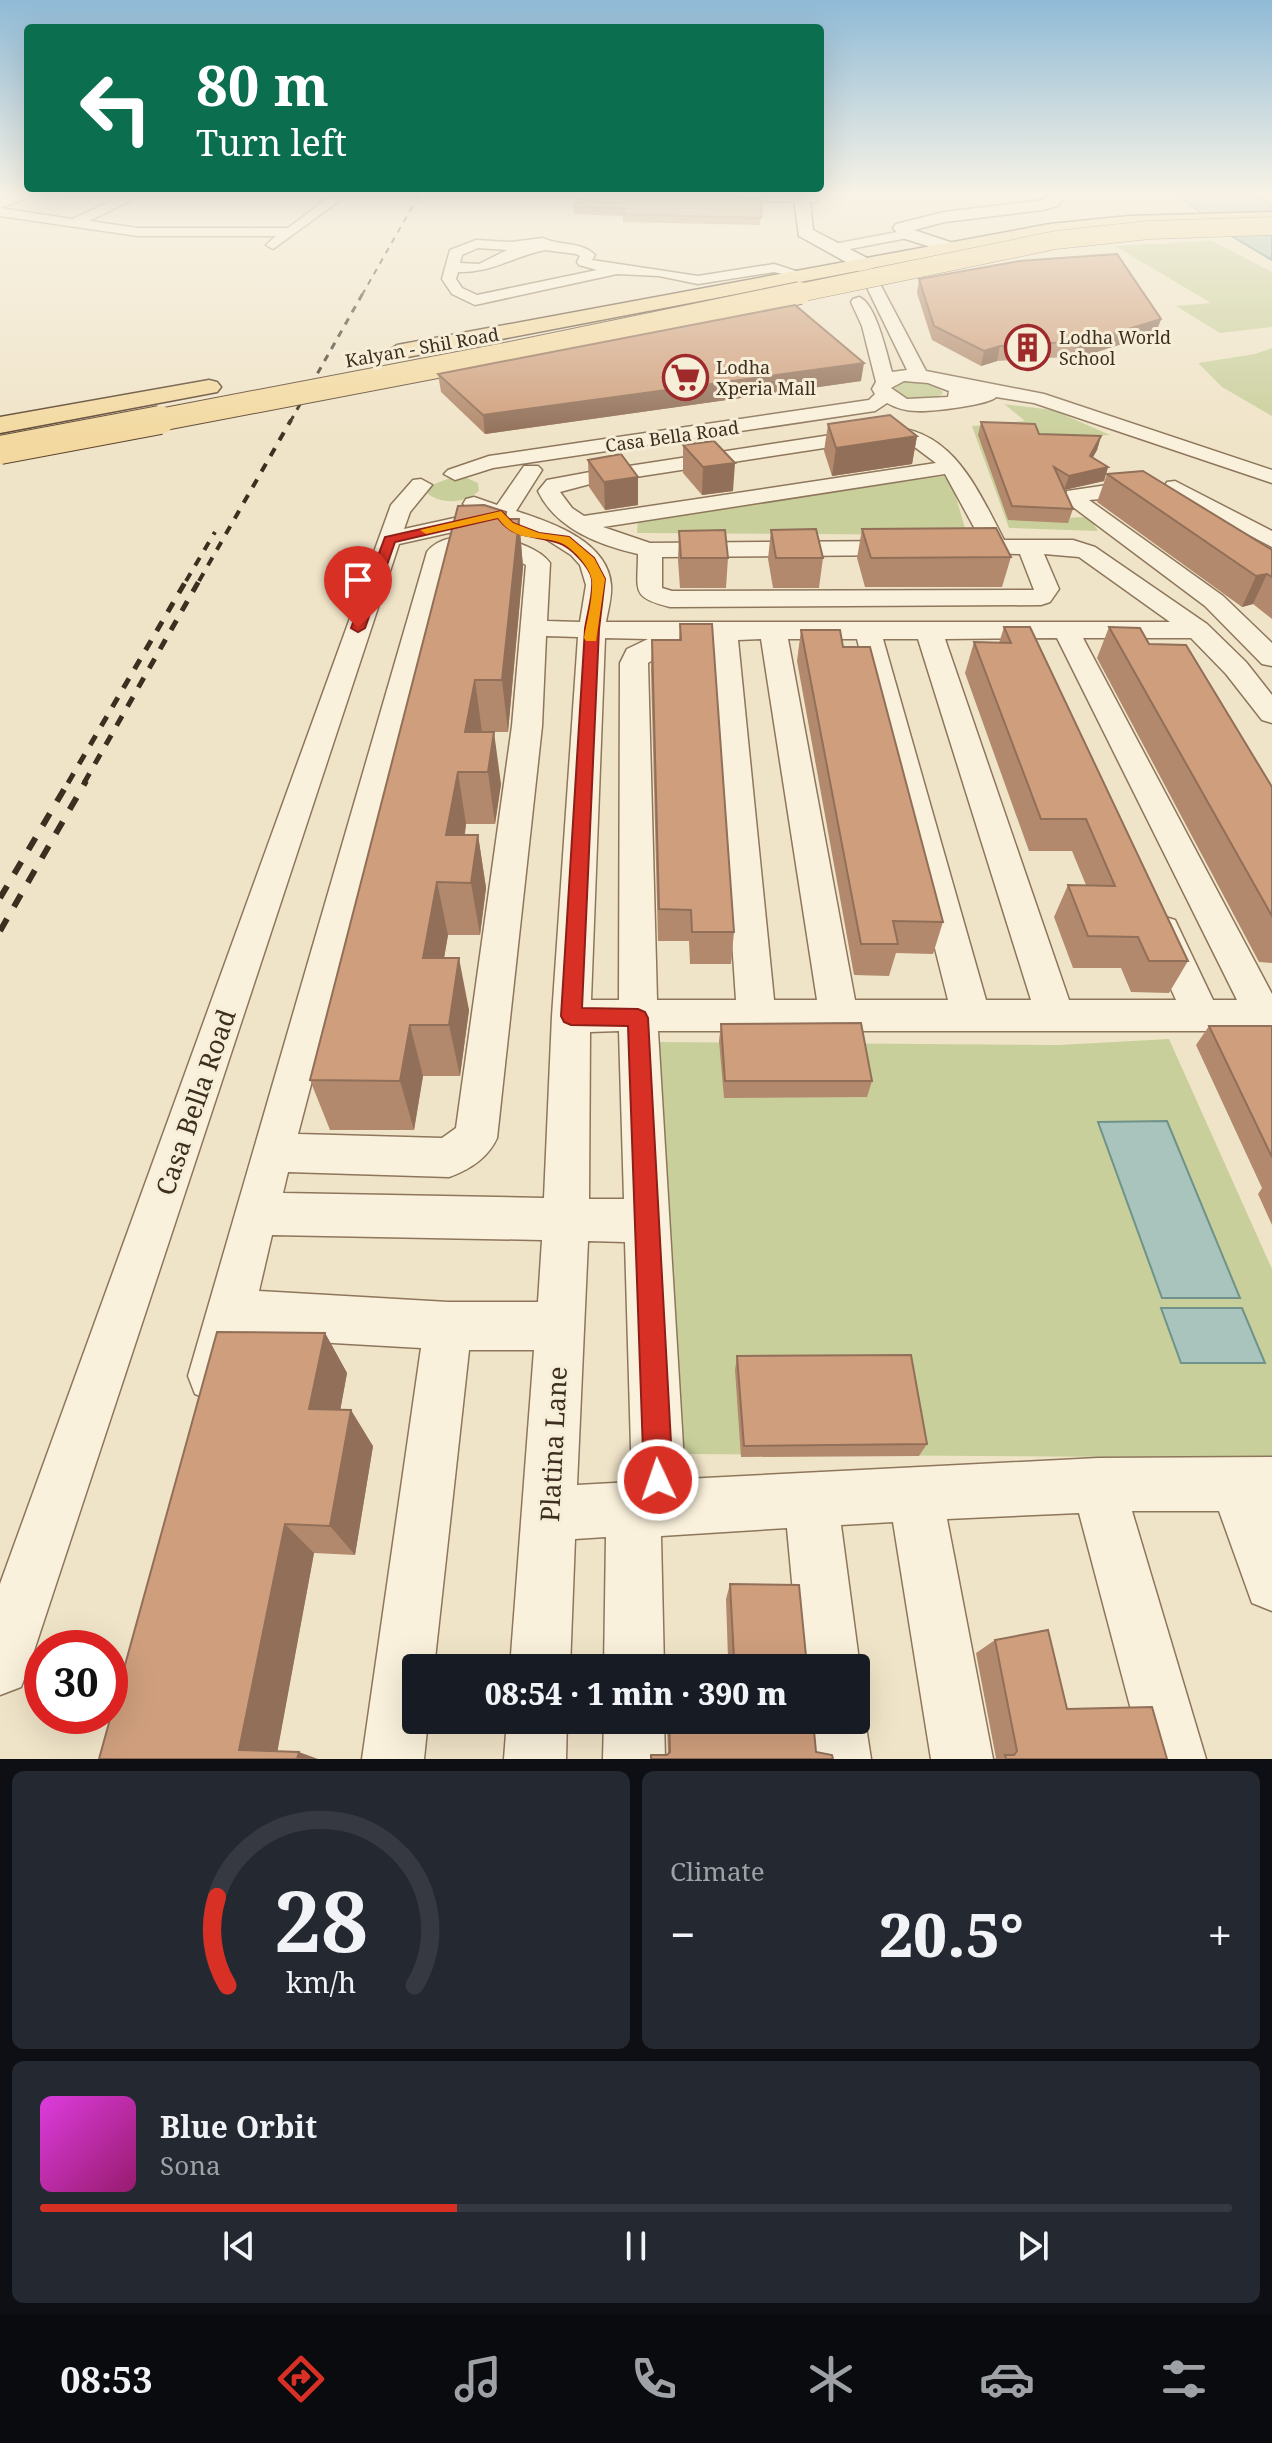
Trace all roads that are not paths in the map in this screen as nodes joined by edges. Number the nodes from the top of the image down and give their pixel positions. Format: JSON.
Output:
{"nodes":[{"id":1,"x":450,"y":275,"type":"edge"},
{"id":2,"x":609,"y":275,"type":"edge"},
{"id":3,"x":646,"y":275,"type":"edge"},
{"id":4,"x":672,"y":275,"type":"edge"},
{"id":5,"x":729,"y":275,"type":"edge"},
{"id":6,"x":801,"y":275,"type":"edge"},
{"id":7,"x":845,"y":275,"type":"edge"},
{"id":8,"x":858,"y":275,"type":"edge"},
{"id":9,"x":886,"y":275,"type":"edge"},
{"id":10,"x":617,"y":279,"type":"junction"},
{"id":11,"x":698,"y":280,"type":"junction"},
{"id":12,"x":570,"y":295,"type":"junction"},
{"id":13,"x":479,"y":302,"type":"junction"},
{"id":14,"x":498,"y":315,"type":"dead end"},
{"id":15,"x":271,"y":375,"type":"dead end"},
{"id":16,"x":919,"y":376,"type":"junction"},
{"id":17,"x":216,"y":386,"type":"dead end"},
{"id":18,"x":885,"y":388,"type":"junction"},
{"id":19,"x":955,"y":391,"type":"junction"},
{"id":20,"x":916,"y":405,"type":"junction"},
{"id":21,"x":0,"y":425,"type":"edge"},
{"id":22,"x":0,"y":450,"type":"edge"},
{"id":23,"x":1241,"y":465,"type":"junction"},
{"id":24,"x":949,"y":467,"type":"junction"},
{"id":25,"x":531,"y":470,"type":"junction"},
{"id":26,"x":455,"y":474,"type":"junction"},
{"id":27,"x":1272,"y":477,"type":"edge"},
{"id":28,"x":495,"y":484,"type":"junction"},
{"id":29,"x":1121,"y":489,"type":"junction"},
{"id":30,"x":444,"y":501,"type":"junction"},
{"id":31,"x":1159,"y":511,"type":"edge"},
{"id":32,"x":501,"y":514,"type":"junction"},
{"id":33,"x":573,"y":531,"type":"junction"},
{"id":34,"x":389,"y":539,"type":"junction"},
{"id":35,"x":1272,"y":540,"type":"edge"},
{"id":36,"x":1028,"y":545,"type":"junction"},
{"id":37,"x":996,"y":547,"type":"junction"},
{"id":38,"x":650,"y":550,"type":"junction"},
{"id":39,"x":1272,"y":557,"type":"edge"},
{"id":40,"x":534,"y":628,"type":"junction"},
{"id":41,"x":592,"y":629,"type":"junction"},
{"id":42,"x":1066,"y":630,"type":"junction"},
{"id":43,"x":1154,"y":630,"type":"junction"},
{"id":44,"x":1198,"y":630,"type":"junction"},
{"id":45,"x":724,"y":631,"type":"junction"},
{"id":46,"x":773,"y":631,"type":"junction"},
{"id":47,"x":868,"y":631,"type":"junction"},
{"id":48,"x":929,"y":631,"type":"junction"},
{"id":49,"x":665,"y":632,"type":"junction"},
{"id":50,"x":1272,"y":658,"type":"edge"},
{"id":51,"x":1236,"y":668,"type":"junction"},
{"id":52,"x":1272,"y":714,"type":"edge"},
{"id":53,"x":1150,"y":902,"type":"edge"},
{"id":54,"x":1268,"y":1015,"type":"edge"},
{"id":55,"x":571,"y":1016,"type":"junction"},
{"id":56,"x":756,"y":1016,"type":"junction"},
{"id":57,"x":839,"y":1016,"type":"junction"},
{"id":58,"x":1202,"y":1016,"type":"junction"},
{"id":59,"x":972,"y":1017,"type":"junction"},
{"id":60,"x":1056,"y":1017,"type":"junction"},
{"id":61,"x":638,"y":1018,"type":"junction"},
{"id":62,"x":272,"y":1152,"type":"junction"},
{"id":63,"x":255,"y":1214,"type":"junction"},
{"id":64,"x":566,"y":1220,"type":"junction"},
{"id":65,"x":647,"y":1221,"type":"junction"},
{"id":66,"x":230,"y":1313,"type":"junction"},
{"id":67,"x":448,"y":1326,"type":"junction"},
{"id":68,"x":560,"y":1326,"type":"junction"},
{"id":69,"x":201,"y":1420,"type":"edge"},
{"id":70,"x":1254,"y":1484,"type":"edge"},
{"id":71,"x":1098,"y":1485,"type":"junction"},
{"id":72,"x":916,"y":1496,"type":"junction"},
{"id":73,"x":811,"y":1501,"type":"junction"},
{"id":74,"x":646,"y":1510,"type":"junction"},
{"id":75,"x":549,"y":1513,"type":"junction"},
{"id":76,"x":1272,"y":1583,"type":"edge"},
{"id":77,"x":541,"y":1654,"type":"edge"},
{"id":78,"x":635,"y":1654,"type":"edge"},
{"id":79,"x":828,"y":1654,"type":"edge"},
{"id":80,"x":0,"y":1666,"type":"edge"},
{"id":81,"x":536,"y":1734,"type":"edge"},
{"id":82,"x":634,"y":1734,"type":"edge"},
{"id":83,"x":837,"y":1734,"type":"edge"},
{"id":84,"x":393,"y":1759,"type":"edge"},
{"id":85,"x":535,"y":1759,"type":"edge"},
{"id":86,"x":634,"y":1759,"type":"edge"},
{"id":87,"x":840,"y":1759,"type":"edge"},
{"id":88,"x":962,"y":1759,"type":"edge"},
{"id":89,"x":1175,"y":1759,"type":"edge"}],
"edges":[{"from":1,"to":13,"type":"street"},
{"from":2,"to":10,"type":"street"},
{"from":3,"to":10,"type":"street"},
{"from":4,"to":11,"type":"street"},
{"from":5,"to":11,"type":"street"},
{"from":6,"to":15,"type":"main road","name":"Kalyan - Shil Road"},
{"from":7,"to":18,"type":"street"},
{"from":8,"to":16,"type":"street"},
{"from":9,"to":22,"type":"main road","bridge":true},
{"from":10,"to":12,"type":"street"},
{"from":10,"to":13,"type":"street"},
{"from":11,"to":12,"type":"street"},
{"from":12,"to":13,"type":"street"},
{"from":13,"to":14,"type":"street"},
{"from":16,"to":18,"type":"street","name":"Casa Bella Road"},
{"from":16,"to":19,"type":"street","name":"Casa Bella Road"},
{"from":17,"to":21,"type":"main road"},
{"from":18,"to":20,"type":"street","name":"Casa Bella Road"},
{"from":18,"to":26,"type":"street","name":"Casa Bella Road"},
{"from":19,"to":20,"type":"street","name":"Casa Bella Road"},
{"from":19,"to":23,"type":"street"},
{"from":20,"to":25,"type":"street","name":"Casa Bella Road"},
{"from":23,"to":27,"type":"street"},
{"from":23,"to":35,"type":"street"},
{"from":24,"to":33,"type":"street"},
{"from":24,"to":33,"type":"street"},
{"from":24,"to":37,"type":"street"},
{"from":25,"to":28,"type":"street","name":"Casa Bella Road"},
{"from":25,"to":32,"type":"street"},
{"from":26,"to":28,"type":"street"},
{"from":26,"to":30,"type":"street","name":"Casa Bella Road"},
{"from":28,"to":30,"type":"street","name":"Casa Bella Road"},
{"from":29,"to":31,"type":"street"},
{"from":29,"to":39,"type":"street"},
{"from":29,"to":50,"type":"street"},
{"from":30,"to":32,"type":"street"},
{"from":30,"to":34,"type":"street","name":"Casa Bella Road"},
{"from":30,"to":34,"type":"street","name":"Casa Bella Road"},
{"from":32,"to":33,"type":"street"},
{"from":32,"to":34,"type":"street"},
{"from":33,"to":38,"type":"street"},
{"from":33,"to":41,"type":"street","name":"Platina Lane"},
{"from":34,"to":80,"type":"street","name":"Casa Bella Road"},
{"from":36,"to":37,"type":"street"},
{"from":36,"to":38,"type":"street"},
{"from":36,"to":44,"type":"street"},
{"from":37,"to":38,"type":"street"},
{"from":40,"to":41,"type":"street"},
{"from":40,"to":62,"type":"street"},
{"from":40,"to":62,"type":"street"},
{"from":41,"to":49,"type":"street"},
{"from":41,"to":55,"type":"street","name":"Platina Lane"},
{"from":42,"to":43,"type":"street"},
{"from":42,"to":48,"type":"street"},
{"from":42,"to":54,"type":"street"},
{"from":43,"to":44,"type":"street"},
{"from":43,"to":51,"type":"street"},
{"from":44,"to":51,"type":"street"},
{"from":45,"to":46,"type":"street"},
{"from":45,"to":49,"type":"street"},
{"from":45,"to":56,"type":"street"},
{"from":46,"to":47,"type":"street"},
{"from":46,"to":57,"type":"street"},
{"from":47,"to":48,"type":"street"},
{"from":47,"to":59,"type":"street"},
{"from":48,"to":60,"type":"street"},
{"from":49,"to":61,"type":"street"},
{"from":51,"to":52,"type":"street"},
{"from":53,"to":58,"type":"street"},
{"from":54,"to":58,"type":"street"},
{"from":55,"to":61,"type":"street"},
{"from":55,"to":64,"type":"street","name":"Platina Lane"},
{"from":56,"to":57,"type":"street"},
{"from":56,"to":61,"type":"street"},
{"from":57,"to":59,"type":"street"},
{"from":58,"to":60,"type":"street"},
{"from":59,"to":60,"type":"street"},
{"from":61,"to":65,"type":"street"},
{"from":62,"to":63,"type":"street"},
{"from":63,"to":64,"type":"street"},
{"from":63,"to":66,"type":"street"},
{"from":64,"to":65,"type":"street"},
{"from":64,"to":68,"type":"street","name":"Platina Lane"},
{"from":65,"to":74,"type":"street"},
{"from":66,"to":67,"type":"street"},
{"from":66,"to":69,"type":"street"},
{"from":67,"to":68,"type":"street"},
{"from":67,"to":84,"type":"street"},
{"from":68,"to":75,"type":"street","name":"Platina Lane"},
{"from":70,"to":71,"type":"street"},
{"from":70,"to":76,"type":"street"},
{"from":71,"to":72,"type":"street"},
{"from":71,"to":89,"type":"street"},
{"from":72,"to":73,"type":"street"},
{"from":72,"to":88,"type":"street"},
{"from":73,"to":74,"type":"street"},
{"from":73,"to":79,"type":"street"},
{"from":74,"to":75,"type":"street"},
{"from":74,"to":78,"type":"street"},
{"from":75,"to":77,"type":"street","name":"Platina Lane"},
{"from":81,"to":85,"type":"street"},
{"from":82,"to":86,"type":"street"},
{"from":83,"to":87,"type":"street"}]}
